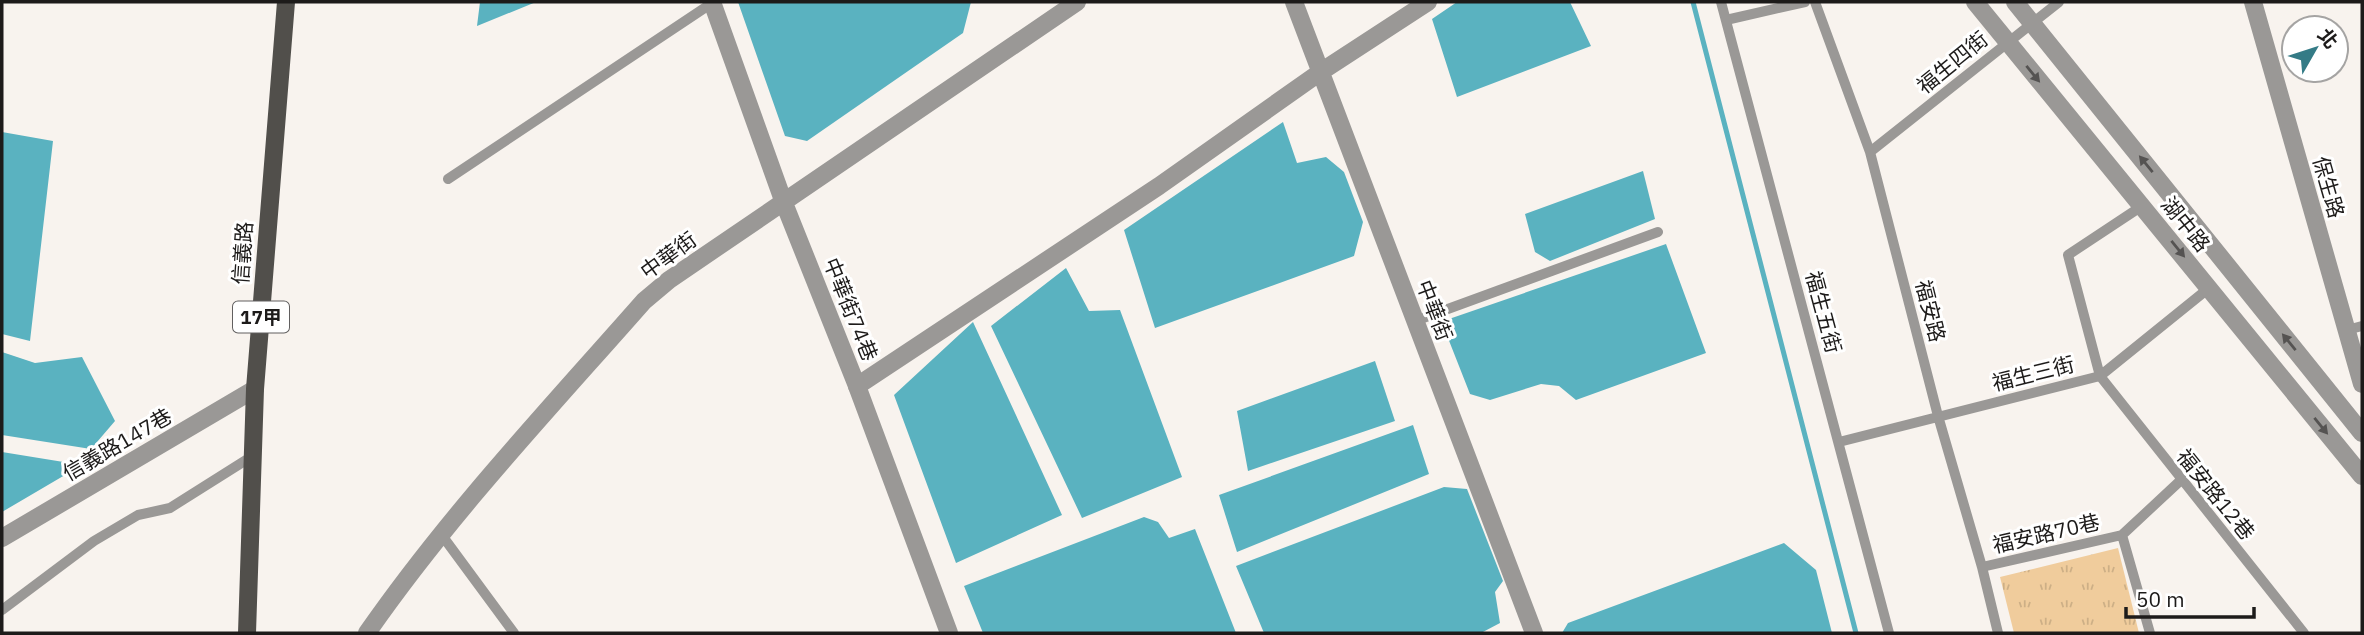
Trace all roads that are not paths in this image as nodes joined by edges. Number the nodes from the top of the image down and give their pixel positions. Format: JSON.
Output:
{"nodes":[{"id":1,"x":286,"y":2,"type":"edge"},
{"id":2,"x":712,"y":2,"type":"edge"},
{"id":3,"x":1077,"y":2,"type":"edge"},
{"id":4,"x":1294,"y":2,"type":"edge"},
{"id":5,"x":1428,"y":2,"type":"edge"},
{"id":6,"x":1721,"y":2,"type":"edge"},
{"id":7,"x":1805,"y":2,"type":"edge"},
{"id":8,"x":1815,"y":2,"type":"edge"},
{"id":9,"x":1975,"y":2,"type":"edge"},
{"id":10,"x":2015,"y":2,"type":"edge"},
{"id":11,"x":2059,"y":2,"type":"edge"},
{"id":12,"x":2253,"y":2,"type":"edge"},
{"id":13,"x":1726,"y":20,"type":"junction"},
{"id":14,"x":2033,"y":23,"type":"junction"},
{"id":15,"x":2007,"y":43,"type":"junction"},
{"id":16,"x":1320,"y":73,"type":"junction"},
{"id":17,"x":1870,"y":152,"type":"junction"},
{"id":18,"x":448,"y":179,"type":"dead end"},
{"id":19,"x":784,"y":203,"type":"junction"},
{"id":20,"x":2142,"y":206,"type":"junction"},
{"id":21,"x":1658,"y":232,"type":"dead end"},
{"id":22,"x":2209,"y":288,"type":"junction"},
{"id":23,"x":1415,"y":321,"type":"junction"},
{"id":24,"x":2354,"y":328,"type":"edge"},
{"id":25,"x":2101,"y":376,"type":"junction"},
{"id":26,"x":2362,"y":384,"type":"edge"},
{"id":27,"x":857,"y":386,"type":"junction"},
{"id":28,"x":255,"y":389,"type":"junction"},
{"id":29,"x":1938,"y":416,"type":"junction"},
{"id":30,"x":2362,"y":433,"type":"edge"},
{"id":31,"x":1839,"y":442,"type":"junction"},
{"id":32,"x":255,"y":455,"type":"junction"},
{"id":33,"x":2362,"y":476,"type":"edge"},
{"id":34,"x":2180,"y":481,"type":"junction"},
{"id":35,"x":441,"y":534,"type":"junction"},
{"id":36,"x":2122,"y":535,"type":"junction"},
{"id":37,"x":2,"y":538,"type":"edge"},
{"id":38,"x":1982,"y":567,"type":"junction"},
{"id":39,"x":2,"y":610,"type":"edge"},
{"id":40,"x":247,"y":633,"type":"edge"},
{"id":41,"x":367,"y":633,"type":"edge"},
{"id":42,"x":514,"y":633,"type":"edge"},
{"id":43,"x":949,"y":633,"type":"edge"},
{"id":44,"x":1534,"y":633,"type":"edge"},
{"id":45,"x":1889,"y":633,"type":"edge"},
{"id":46,"x":1998,"y":633,"type":"edge"},
{"id":47,"x":2150,"y":633,"type":"edge"},
{"id":48,"x":2304,"y":633,"type":"edge"}],
"edges":[{"from":1,"to":28,"type":"main road","name":"信義路","number":"17甲"},
{"from":2,"to":18,"type":"lane"},
{"from":2,"to":19,"type":"street","name":"中華街74巷"},
{"from":3,"to":19,"type":"street","name":"中華街"},
{"from":4,"to":16,"type":"street","name":"中華街"},
{"from":5,"to":16,"type":"street"},
{"from":6,"to":13,"type":"lane","name":"福生五街"},
{"from":7,"to":13,"type":"lane"},
{"from":8,"to":17,"type":"lane","name":"福安路"},
{"from":9,"to":15,"type":"street","name":"湖中路"},
{"from":10,"to":14,"type":"street","name":"湖中路"},
{"from":11,"to":14,"type":"lane","name":"福生四街"},
{"from":12,"to":24,"type":"street","name":"保生路"},
{"from":13,"to":31,"type":"lane","name":"福生五街"},
{"from":14,"to":15,"type":"lane","name":"福生四街"},
{"from":30,"to":14,"type":"street","name":"湖中路","one_way":true},
{"from":15,"to":17,"type":"lane","name":"福生四街"},
{"from":15,"to":20,"type":"street","name":"湖中路","one_way":true},
{"from":16,"to":23,"type":"street","name":"中華街"},
{"from":16,"to":27,"type":"street"},
{"from":17,"to":29,"type":"lane","name":"福安路"},
{"from":19,"to":27,"type":"street","name":"中華街74巷"},
{"from":19,"to":35,"type":"street","name":"中華街"},
{"from":20,"to":22,"type":"street","name":"湖中路","one_way":true},
{"from":20,"to":25,"type":"lane"},
{"from":21,"to":23,"type":"lane"},
{"from":22,"to":25,"type":"lane","name":"福生三街"},
{"from":22,"to":33,"type":"street","name":"湖中路","one_way":true},
{"from":23,"to":44,"type":"street","name":"中華街"},
{"from":24,"to":26,"type":"street","name":"保生路"},
{"from":25,"to":29,"type":"lane","name":"福生三街"},
{"from":25,"to":34,"type":"lane","name":"福安路12巷"},
{"from":27,"to":43,"type":"street","name":"中華街74巷"},
{"from":28,"to":32,"type":"main road","name":"信義路","number":"17甲"},
{"from":28,"to":37,"type":"street","name":"信義路147巷"},
{"from":29,"to":31,"type":"lane","name":"福生三街"},
{"from":29,"to":38,"type":"lane","name":"福安路"},
{"from":31,"to":45,"type":"lane","name":"福生五街"},
{"from":32,"to":39,"type":"lane"},
{"from":32,"to":40,"type":"main road","name":"信義路","number":"17甲"},
{"from":34,"to":36,"type":"lane","name":"福安路70巷"},
{"from":34,"to":48,"type":"lane","name":"福安路12巷"},
{"from":35,"to":41,"type":"street","name":"中華街"},
{"from":35,"to":42,"type":"lane"},
{"from":36,"to":38,"type":"lane","name":"福安路70巷"},
{"from":36,"to":47,"type":"lane"},
{"from":38,"to":46,"type":"lane","name":"福安路"}]}
